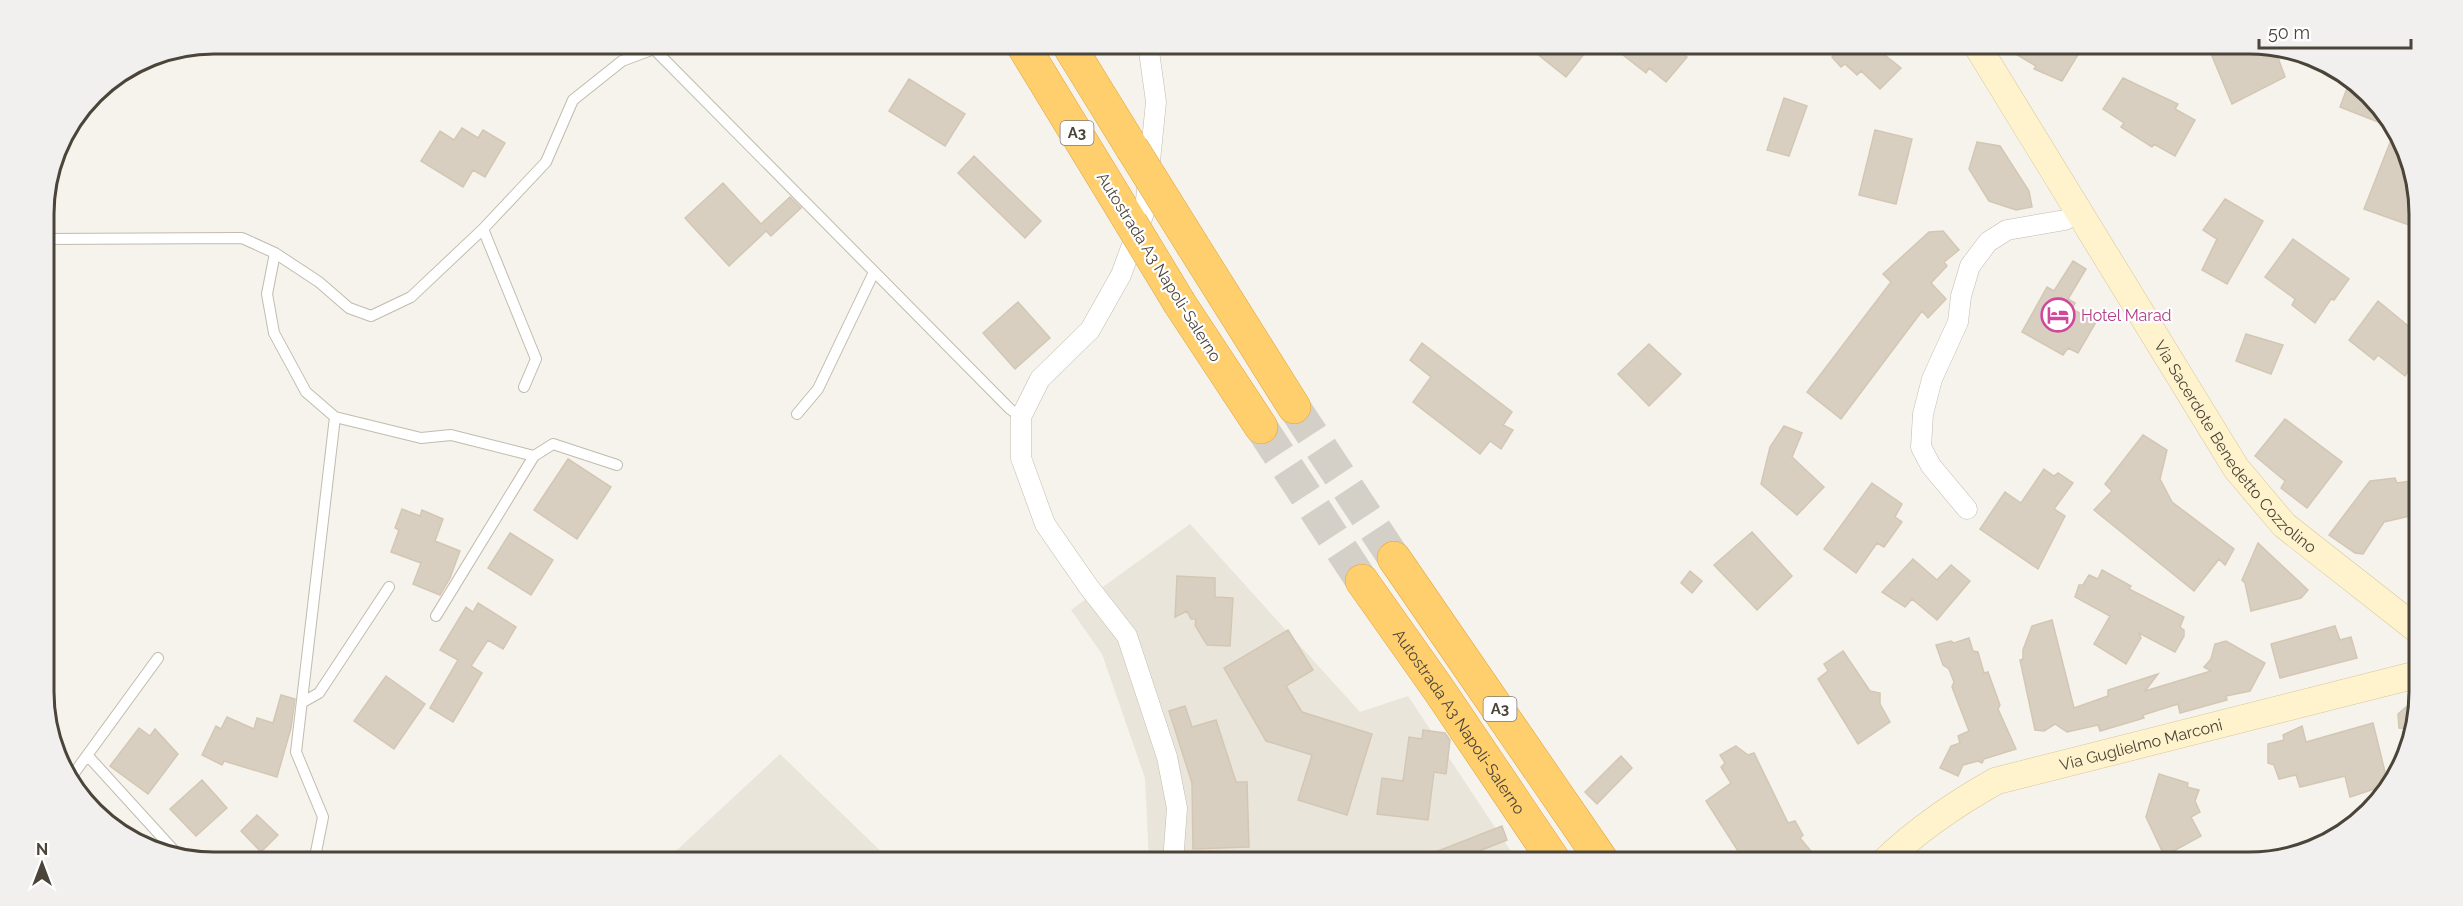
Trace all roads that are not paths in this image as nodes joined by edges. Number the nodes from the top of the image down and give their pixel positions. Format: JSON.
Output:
{"nodes":[{"id":1,"x":636,"y":54,"type":"edge"},
{"id":2,"x":659,"y":54,"type":"edge"},
{"id":3,"x":1028,"y":54,"type":"edge"},
{"id":4,"x":1074,"y":54,"type":"edge"},
{"id":5,"x":1149,"y":54,"type":"edge"},
{"id":6,"x":1982,"y":54,"type":"edge"},
{"id":7,"x":2077,"y":212,"type":"junction"},
{"id":8,"x":483,"y":229,"type":"junction"},
{"id":9,"x":54,"y":239,"type":"edge"},
{"id":10,"x":275,"y":253,"type":"junction"},
{"id":11,"x":874,"y":272,"type":"junction"},
{"id":12,"x":524,"y":387,"type":"dead end"},
{"id":13,"x":1294,"y":408,"type":"tunnel mouth"},
{"id":14,"x":797,"y":414,"type":"dead end"},
{"id":15,"x":335,"y":417,"type":"junction"},
{"id":16,"x":1021,"y":417,"type":"junction"},
{"id":17,"x":1261,"y":427,"type":"tunnel mouth"},
{"id":18,"x":534,"y":456,"type":"junction"},
{"id":19,"x":617,"y":465,"type":"dead end"},
{"id":20,"x":1967,"y":509,"type":"dead end"},
{"id":21,"x":1394,"y":558,"type":"tunnel mouth"},
{"id":22,"x":1362,"y":581,"type":"tunnel mouth"},
{"id":23,"x":389,"y":587,"type":"dead end"},
{"id":24,"x":436,"y":616,"type":"dead end"},
{"id":25,"x":2409,"y":623,"type":"edge"},
{"id":26,"x":158,"y":658,"type":"dead end"},
{"id":27,"x":2409,"y":677,"type":"edge"},
{"id":28,"x":303,"y":702,"type":"junction"},
{"id":29,"x":88,"y":756,"type":"junction"},
{"id":30,"x":75,"y":772,"type":"edge"},
{"id":31,"x":170,"y":846,"type":"edge"},
{"id":32,"x":316,"y":852,"type":"edge"},
{"id":33,"x":1174,"y":852,"type":"edge"},
{"id":34,"x":1548,"y":852,"type":"edge"},
{"id":35,"x":1596,"y":852,"type":"edge"},
{"id":36,"x":1894,"y":852,"type":"edge"}],
"edges":[{"from":1,"to":8,"type":"lane"},
{"from":2,"to":11,"type":"lane"},
{"from":3,"to":17,"type":"highway","name":"Autostrada A3 Napoli-Salerno","number":"A3","bridge":true},
{"from":4,"to":13,"type":"highway","number":"A3","bridge":true},
{"from":5,"to":16,"type":"street"},
{"from":6,"to":7,"type":"main road","name":"Via Sacerdote Benedetto Cozzolino"},
{"from":7,"to":20,"type":"street"},
{"from":7,"to":25,"type":"main road","name":"Via Sacerdote Benedetto Cozzolino"},
{"from":8,"to":10,"type":"lane"},
{"from":8,"to":12,"type":"lane"},
{"from":9,"to":10,"type":"lane"},
{"from":10,"to":15,"type":"lane"},
{"from":11,"to":14,"type":"lane"},
{"from":11,"to":16,"type":"lane"},
{"from":15,"to":18,"type":"lane"},
{"from":15,"to":28,"type":"lane"},
{"from":16,"to":33,"type":"street"},
{"from":18,"to":19,"type":"lane"},
{"from":18,"to":24,"type":"lane"},
{"from":21,"to":35,"type":"highway","number":"A3"},
{"from":22,"to":34,"type":"highway","name":"Autostrada A3 Napoli-Salerno","number":"A3"},
{"from":23,"to":28,"type":"lane"},
{"from":26,"to":29,"type":"lane"},
{"from":27,"to":36,"type":"main road","name":"Via Guglielmo Marconi"},
{"from":28,"to":32,"type":"lane"},
{"from":29,"to":30,"type":"lane"},
{"from":29,"to":31,"type":"lane"}]}
